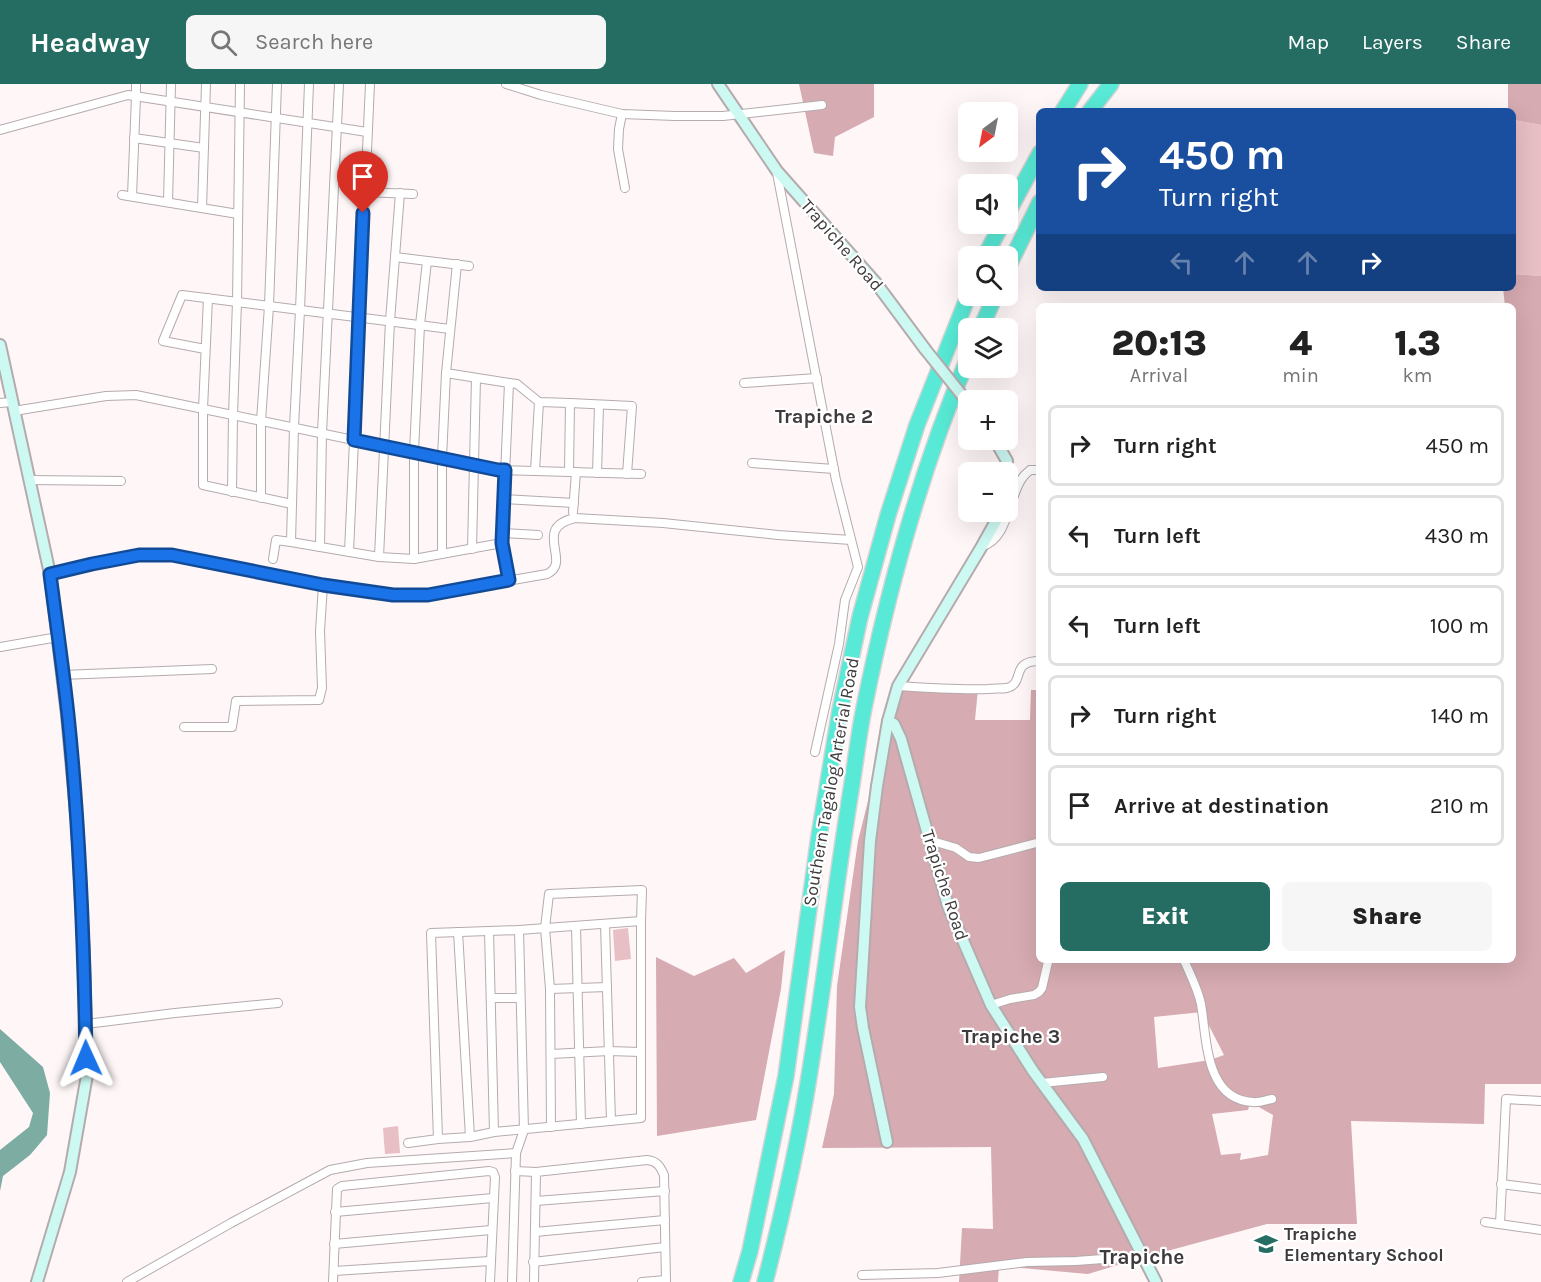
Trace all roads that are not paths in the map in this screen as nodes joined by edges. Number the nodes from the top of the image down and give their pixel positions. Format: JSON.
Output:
{"nodes":[{"id":1,"x":136,"y":84,"type":"edge"},
{"id":2,"x":171,"y":84,"type":"edge"},
{"id":3,"x":206,"y":84,"type":"edge"},
{"id":4,"x":240,"y":84,"type":"edge"},
{"id":5,"x":277,"y":84,"type":"edge"},
{"id":6,"x":309,"y":84,"type":"edge"},
{"id":7,"x":339,"y":84,"type":"edge"},
{"id":8,"x":370,"y":84,"type":"edge"},
{"id":9,"x":506,"y":84,"type":"edge"},
{"id":10,"x":718,"y":84,"type":"edge"},
{"id":11,"x":1078,"y":84,"type":"edge"},
{"id":12,"x":1109,"y":84,"type":"edge"},
{"id":13,"x":136,"y":97,"type":"junction"},
{"id":14,"x":170,"y":102,"type":"junction"},
{"id":15,"x":822,"y":105,"type":"dead end"},
{"id":16,"x":1066,"y":105,"type":"edge"},
{"id":17,"x":206,"y":107,"type":"junction"},
{"id":18,"x":1092,"y":108,"type":"edge"},
{"id":19,"x":240,"y":112,"type":"junction"},
{"id":20,"x":622,"y":114,"type":"junction"},
{"id":21,"x":739,"y":115,"type":"junction"},
{"id":22,"x":276,"y":118,"type":"junction"},
{"id":23,"x":307,"y":123,"type":"junction"},
{"id":24,"x":338,"y":127,"type":"junction"},
{"id":25,"x":0,"y":130,"type":"edge"},
{"id":26,"x":367,"y":132,"type":"junction"},
{"id":27,"x":134,"y":138,"type":"junction"},
{"id":28,"x":169,"y":143,"type":"junction"},
{"id":29,"x":204,"y":148,"type":"junction"},
{"id":30,"x":1036,"y":160,"type":"edge"},
{"id":31,"x":777,"y":171,"type":"junction"},
{"id":32,"x":625,"y":188,"type":"dead end"},
{"id":33,"x":364,"y":192,"type":"junction"},
{"id":34,"x":400,"y":193,"type":"junction"},
{"id":35,"x":413,"y":194,"type":"dead end"},
{"id":36,"x":1018,"y":194,"type":"edge"},
{"id":37,"x":122,"y":195,"type":"dead end"},
{"id":38,"x":132,"y":196,"type":"junction"},
{"id":39,"x":168,"y":202,"type":"junction"},
{"id":40,"x":202,"y":208,"type":"junction"},
{"id":41,"x":1036,"y":210,"type":"edge"},
{"id":42,"x":238,"y":214,"type":"junction"},
{"id":43,"x":1018,"y":247,"type":"edge"},
{"id":44,"x":395,"y":257,"type":"junction"},
{"id":45,"x":427,"y":261,"type":"junction"},
{"id":46,"x":457,"y":264,"type":"junction"},
{"id":47,"x":470,"y":266,"type":"dead end"},
{"id":48,"x":208,"y":298,"type":"junction"},
{"id":49,"x":237,"y":302,"type":"junction"},
{"id":50,"x":269,"y":306,"type":"junction"},
{"id":51,"x":964,"y":306,"type":"edge"},
{"id":52,"x":300,"y":310,"type":"junction"},
{"id":53,"x":329,"y":313,"type":"junction"},
{"id":54,"x":359,"y":317,"type":"junction"},
{"id":55,"x":390,"y":321,"type":"junction"},
{"id":56,"x":420,"y":325,"type":"junction"},
{"id":57,"x":450,"y":328,"type":"junction"},
{"id":58,"x":0,"y":345,"type":"edge"},
{"id":59,"x":205,"y":349,"type":"junction"},
{"id":60,"x":446,"y":374,"type":"junction"},
{"id":61,"x":476,"y":378,"type":"junction"},
{"id":62,"x":817,"y":378,"type":"junction"},
{"id":63,"x":960,"y":378,"type":"edge"},
{"id":64,"x":508,"y":383,"type":"junction"},
{"id":65,"x":744,"y":383,"type":"dead end"},
{"id":66,"x":958,"y":390,"type":"edge"},
{"id":67,"x":539,"y":402,"type":"junction"},
{"id":68,"x":0,"y":403,"type":"edge"},
{"id":69,"x":570,"y":403,"type":"junction"},
{"id":70,"x":599,"y":405,"type":"junction"},
{"id":71,"x":13,"y":406,"type":"junction"},
{"id":72,"x":203,"y":409,"type":"junction"},
{"id":73,"x":233,"y":415,"type":"junction"},
{"id":74,"x":261,"y":421,"type":"junction"},
{"id":75,"x":294,"y":427,"type":"junction"},
{"id":76,"x":322,"y":433,"type":"junction"},
{"id":77,"x":354,"y":440,"type":"junction"},
{"id":78,"x":383,"y":446,"type":"junction"},
{"id":79,"x":414,"y":452,"type":"junction"},
{"id":80,"x":442,"y":458,"type":"junction"},
{"id":81,"x":752,"y":463,"type":"dead end"},
{"id":82,"x":473,"y":465,"type":"junction"},
{"id":83,"x":834,"y":469,"type":"junction"},
{"id":84,"x":505,"y":470,"type":"junction"},
{"id":85,"x":1036,"y":470,"type":"edge"},
{"id":86,"x":535,"y":471,"type":"junction"},
{"id":87,"x":572,"y":472,"type":"junction"},
{"id":88,"x":597,"y":473,"type":"junction"},
{"id":89,"x":627,"y":474,"type":"junction"},
{"id":90,"x":641,"y":474,"type":"dead end"},
{"id":91,"x":29,"y":480,"type":"junction"},
{"id":92,"x":121,"y":481,"type":"dead end"},
{"id":93,"x":232,"y":492,"type":"junction"},
{"id":94,"x":261,"y":498,"type":"junction"},
{"id":95,"x":504,"y":499,"type":"junction"},
{"id":96,"x":574,"y":503,"type":"junction"},
{"id":97,"x":292,"y":504,"type":"junction"},
{"id":98,"x":573,"y":512,"type":"dead end"},
{"id":99,"x":995,"y":522,"type":"edge"},
{"id":100,"x":502,"y":533,"type":"junction"},
{"id":101,"x":538,"y":535,"type":"dead end"},
{"id":102,"x":851,"y":540,"type":"junction"},
{"id":103,"x":291,"y":542,"type":"junction"},
{"id":104,"x":502,"y":543,"type":"junction"},
{"id":105,"x":982,"y":546,"type":"junction"},
{"id":106,"x":320,"y":547,"type":"junction"},
{"id":107,"x":472,"y":549,"type":"junction"},
{"id":108,"x":349,"y":552,"type":"junction"},
{"id":109,"x":442,"y":554,"type":"junction"},
{"id":110,"x":379,"y":557,"type":"junction"},
{"id":111,"x":273,"y":559,"type":"dead end"},
{"id":112,"x":414,"y":559,"type":"junction"},
{"id":113,"x":50,"y":574,"type":"junction"},
{"id":114,"x":509,"y":580,"type":"junction"},
{"id":115,"x":323,"y":585,"type":"junction"},
{"id":116,"x":58,"y":637,"type":"junction"},
{"id":117,"x":0,"y":647,"type":"edge"},
{"id":118,"x":1036,"y":662,"type":"edge"},
{"id":119,"x":212,"y":669,"type":"dead end"},
{"id":120,"x":62,"y":675,"type":"junction"},
{"id":121,"x":898,"y":686,"type":"junction"},
{"id":122,"x":888,"y":721,"type":"junction"},
{"id":123,"x":184,"y":727,"type":"dead end"},
{"id":124,"x":815,"y":752,"type":"dead end"},
{"id":125,"x":930,"y":840,"type":"junction"},
{"id":126,"x":1036,"y":843,"type":"edge"},
{"id":127,"x":640,"y":921,"type":"junction"},
{"id":128,"x":605,"y":924,"type":"junction"},
{"id":129,"x":576,"y":926,"type":"junction"},
{"id":130,"x":545,"y":928,"type":"junction"},
{"id":131,"x":519,"y":930,"type":"junction"},
{"id":132,"x":489,"y":931,"type":"junction"},
{"id":133,"x":458,"y":932,"type":"junction"},
{"id":134,"x":1048,"y":963,"type":"edge"},
{"id":135,"x":1185,"y":963,"type":"edge"},
{"id":136,"x":607,"y":987,"type":"junction"},
{"id":137,"x":577,"y":988,"type":"junction"},
{"id":138,"x":550,"y":989,"type":"junction"},
{"id":139,"x":491,"y":998,"type":"junction"},
{"id":140,"x":520,"y":998,"type":"junction"},
{"id":141,"x":278,"y":1003,"type":"dead end"},
{"id":142,"x":991,"y":1005,"type":"junction"},
{"id":143,"x":86,"y":1024,"type":"junction"},
{"id":144,"x":609,"y":1051,"type":"junction"},
{"id":145,"x":579,"y":1052,"type":"junction"},
{"id":146,"x":640,"y":1052,"type":"junction"},
{"id":147,"x":551,"y":1054,"type":"junction"},
{"id":148,"x":1102,"y":1077,"type":"dead end"},
{"id":149,"x":1042,"y":1083,"type":"junction"},
{"id":150,"x":1272,"y":1099,"type":"dead end"},
{"id":151,"x":1541,"y":1101,"type":"edge"},
{"id":152,"x":611,"y":1121,"type":"junction"},
{"id":153,"x":581,"y":1124,"type":"junction"},
{"id":154,"x":551,"y":1127,"type":"junction"},
{"id":155,"x":524,"y":1130,"type":"junction"},
{"id":156,"x":494,"y":1132,"type":"junction"},
{"id":157,"x":470,"y":1137,"type":"junction"},
{"id":158,"x":438,"y":1138,"type":"junction"},
{"id":159,"x":887,"y":1142,"type":"dead end"},
{"id":160,"x":408,"y":1143,"type":"dead end"},
{"id":161,"x":516,"y":1153,"type":"junction"},
{"id":162,"x":515,"y":1171,"type":"junction"},
{"id":163,"x":536,"y":1172,"type":"junction"},
{"id":164,"x":1501,"y":1184,"type":"junction"},
{"id":165,"x":1541,"y":1190,"type":"edge"},
{"id":166,"x":665,"y":1191,"type":"junction"},
{"id":167,"x":493,"y":1198,"type":"junction"},
{"id":168,"x":536,"y":1201,"type":"junction"},
{"id":169,"x":335,"y":1212,"type":"junction"},
{"id":170,"x":665,"y":1220,"type":"junction"},
{"id":171,"x":1485,"y":1222,"type":"dead end"},
{"id":172,"x":1500,"y":1224,"type":"junction"},
{"id":173,"x":491,"y":1230,"type":"junction"},
{"id":174,"x":1541,"y":1230,"type":"edge"},
{"id":175,"x":535,"y":1232,"type":"junction"},
{"id":176,"x":334,"y":1244,"type":"junction"},
{"id":177,"x":665,"y":1247,"type":"junction"},
{"id":178,"x":1143,"y":1256,"type":"junction"},
{"id":179,"x":490,"y":1261,"type":"junction"},
{"id":180,"x":533,"y":1262,"type":"junction"},
{"id":181,"x":334,"y":1271,"type":"junction"},
{"id":182,"x":862,"y":1275,"type":"dead end"},
{"id":183,"x":666,"y":1281,"type":"edge"},
{"id":184,"x":37,"y":1282,"type":"edge"},
{"id":185,"x":127,"y":1282,"type":"edge"},
{"id":186,"x":333,"y":1282,"type":"edge"},
{"id":187,"x":490,"y":1282,"type":"edge"},
{"id":188,"x":512,"y":1282,"type":"edge"},
{"id":189,"x":534,"y":1282,"type":"edge"},
{"id":190,"x":642,"y":1282,"type":"edge"},
{"id":191,"x":741,"y":1282,"type":"edge"},
{"id":192,"x":765,"y":1282,"type":"edge"},
{"id":193,"x":1156,"y":1282,"type":"edge"}],
"edges":[{"from":1,"to":13,"type":"street"},
{"from":2,"to":14,"type":"street"},
{"from":3,"to":17,"type":"street"},
{"from":4,"to":19,"type":"street"},
{"from":5,"to":22,"type":"street"},
{"from":6,"to":23,"type":"street"},
{"from":7,"to":24,"type":"street"},
{"from":8,"to":26,"type":"street"},
{"from":9,"to":20,"type":"street"},
{"from":10,"to":21,"type":"street","name":"Trapiche Road"},
{"from":11,"to":16,"type":"highway"},
{"from":12,"to":18,"type":"highway"},
{"from":13,"to":14,"type":"street"},
{"from":13,"to":25,"type":"street"},
{"from":13,"to":27,"type":"street"},
{"from":14,"to":17,"type":"street"},
{"from":14,"to":28,"type":"street"},
{"from":15,"to":21,"type":"street"},
{"from":17,"to":19,"type":"street"},
{"from":17,"to":29,"type":"street"},
{"from":19,"to":22,"type":"street"},
{"from":19,"to":42,"type":"street"},
{"from":20,"to":21,"type":"street"},
{"from":20,"to":32,"type":"street"},
{"from":21,"to":31,"type":"street","name":"Trapiche Road"},
{"from":22,"to":23,"type":"street"},
{"from":22,"to":50,"type":"street"},
{"from":23,"to":24,"type":"street"},
{"from":23,"to":52,"type":"street"},
{"from":24,"to":26,"type":"street"},
{"from":24,"to":53,"type":"street"},
{"from":26,"to":33,"type":"street"},
{"from":27,"to":28,"type":"street"},
{"from":27,"to":38,"type":"street"},
{"from":28,"to":29,"type":"street"},
{"from":28,"to":39,"type":"street"},
{"from":29,"to":40,"type":"street"},
{"from":30,"to":36,"type":"highway"},
{"from":31,"to":62,"type":"street"},
{"from":31,"to":66,"type":"street","name":"Trapiche Road","bridge":true},
{"from":33,"to":34,"type":"street"},
{"from":33,"to":54,"type":"street"},
{"from":34,"to":35,"type":"street"},
{"from":34,"to":44,"type":"street"},
{"from":37,"to":38,"type":"street"},
{"from":38,"to":39,"type":"street"},
{"from":39,"to":40,"type":"street"},
{"from":40,"to":42,"type":"street"},
{"from":41,"to":43,"type":"highway"},
{"from":42,"to":49,"type":"street"},
{"from":44,"to":45,"type":"street"},
{"from":44,"to":55,"type":"street"},
{"from":45,"to":46,"type":"street"},
{"from":45,"to":56,"type":"street"},
{"from":46,"to":47,"type":"street"},
{"from":46,"to":57,"type":"street"},
{"from":48,"to":49,"type":"street"},
{"from":48,"to":59,"type":"street"},
{"from":48,"to":59,"type":"street"},
{"from":49,"to":50,"type":"street"},
{"from":49,"to":73,"type":"street"},
{"from":50,"to":52,"type":"street"},
{"from":50,"to":74,"type":"street"},
{"from":51,"to":191,"type":"highway","name":"Southern Tagalog Arterial Road"},
{"from":52,"to":53,"type":"street"},
{"from":52,"to":75,"type":"street"},
{"from":53,"to":54,"type":"street"},
{"from":53,"to":76,"type":"street"},
{"from":54,"to":55,"type":"street"},
{"from":54,"to":77,"type":"street"},
{"from":55,"to":56,"type":"street"},
{"from":55,"to":78,"type":"street"},
{"from":56,"to":57,"type":"street"},
{"from":56,"to":79,"type":"street"},
{"from":57,"to":60,"type":"street"},
{"from":58,"to":71,"type":"street"},
{"from":59,"to":72,"type":"street"},
{"from":60,"to":61,"type":"street"},
{"from":60,"to":80,"type":"street"},
{"from":61,"to":64,"type":"street"},
{"from":61,"to":82,"type":"street"},
{"from":62,"to":65,"type":"street"},
{"from":62,"to":83,"type":"street"},
{"from":63,"to":192,"type":"highway","name":"Southern Tagalog Arterial Road"},
{"from":64,"to":67,"type":"street"},
{"from":64,"to":84,"type":"street"},
{"from":67,"to":69,"type":"street"},
{"from":67,"to":86,"type":"street"},
{"from":68,"to":71,"type":"street"},
{"from":69,"to":70,"type":"street"},
{"from":69,"to":87,"type":"street"},
{"from":70,"to":88,"type":"street"},
{"from":70,"to":89,"type":"street"},
{"from":71,"to":72,"type":"street"},
{"from":71,"to":91,"type":"street"},
{"from":72,"to":73,"type":"street"},
{"from":72,"to":93,"type":"street"},
{"from":73,"to":74,"type":"street"},
{"from":73,"to":93,"type":"street"},
{"from":74,"to":75,"type":"street"},
{"from":74,"to":94,"type":"street"},
{"from":75,"to":76,"type":"street"},
{"from":75,"to":97,"type":"street"},
{"from":76,"to":77,"type":"street"},
{"from":76,"to":106,"type":"street"},
{"from":77,"to":78,"type":"street"},
{"from":77,"to":108,"type":"street"},
{"from":78,"to":79,"type":"street"},
{"from":78,"to":110,"type":"street"},
{"from":79,"to":80,"type":"street"},
{"from":79,"to":112,"type":"street"},
{"from":80,"to":82,"type":"street"},
{"from":80,"to":109,"type":"street"},
{"from":81,"to":83,"type":"street"},
{"from":82,"to":84,"type":"street"},
{"from":82,"to":107,"type":"street"},
{"from":83,"to":102,"type":"street"},
{"from":84,"to":86,"type":"street"},
{"from":84,"to":95,"type":"street"},
{"from":85,"to":105,"type":"street"},
{"from":86,"to":87,"type":"street"},
{"from":87,"to":88,"type":"street"},
{"from":87,"to":96,"type":"street"},
{"from":88,"to":89,"type":"street"},
{"from":89,"to":90,"type":"street"},
{"from":91,"to":92,"type":"street"},
{"from":91,"to":113,"type":"street"},
{"from":93,"to":94,"type":"street"},
{"from":94,"to":97,"type":"street"},
{"from":95,"to":96,"type":"street"},
{"from":95,"to":100,"type":"street"},
{"from":96,"to":98,"type":"street"},
{"from":97,"to":103,"type":"street"},
{"from":99,"to":105,"type":"street"},
{"from":100,"to":101,"type":"street"},
{"from":100,"to":104,"type":"street"},
{"from":102,"to":114,"type":"street"},
{"from":102,"to":124,"type":"street"},
{"from":103,"to":106,"type":"street"},
{"from":103,"to":111,"type":"street"},
{"from":104,"to":107,"type":"street"},
{"from":104,"to":114,"type":"street"},
{"from":105,"to":121,"type":"street"},
{"from":106,"to":108,"type":"street"},
{"from":107,"to":109,"type":"street"},
{"from":108,"to":110,"type":"street"},
{"from":109,"to":112,"type":"street"},
{"from":110,"to":112,"type":"street"},
{"from":113,"to":115,"type":"street"},
{"from":113,"to":116,"type":"street"},
{"from":114,"to":115,"type":"street"},
{"from":115,"to":123,"type":"street"},
{"from":116,"to":117,"type":"street"},
{"from":116,"to":120,"type":"street"},
{"from":118,"to":121,"type":"street"},
{"from":119,"to":120,"type":"street"},
{"from":120,"to":143,"type":"street"},
{"from":121,"to":122,"type":"street"},
{"from":122,"to":125,"type":"street","name":"Trapiche Road"},
{"from":122,"to":159,"type":"street"},
{"from":125,"to":126,"type":"street"},
{"from":125,"to":142,"type":"street","name":"Trapiche Road"},
{"from":127,"to":128,"type":"street"},
{"from":127,"to":130,"type":"street"},
{"from":127,"to":146,"type":"street"},
{"from":128,"to":129,"type":"street"},
{"from":128,"to":136,"type":"street"},
{"from":129,"to":130,"type":"street"},
{"from":129,"to":137,"type":"street"},
{"from":130,"to":131,"type":"street"},
{"from":130,"to":138,"type":"street"},
{"from":131,"to":132,"type":"street"},
{"from":131,"to":140,"type":"street"},
{"from":132,"to":133,"type":"street"},
{"from":132,"to":139,"type":"street"},
{"from":133,"to":157,"type":"street"},
{"from":133,"to":158,"type":"street"},
{"from":134,"to":142,"type":"street"},
{"from":135,"to":150,"type":"street"},
{"from":136,"to":137,"type":"street"},
{"from":136,"to":144,"type":"street"},
{"from":137,"to":138,"type":"street"},
{"from":137,"to":145,"type":"street"},
{"from":138,"to":147,"type":"street"},
{"from":139,"to":140,"type":"street"},
{"from":139,"to":156,"type":"street"},
{"from":140,"to":155,"type":"street"},
{"from":141,"to":143,"type":"street"},
{"from":142,"to":149,"type":"street","name":"Trapiche Road"},
{"from":143,"to":184,"type":"street"},
{"from":144,"to":145,"type":"street"},
{"from":144,"to":146,"type":"street"},
{"from":144,"to":152,"type":"street"},
{"from":145,"to":147,"type":"street"},
{"from":145,"to":153,"type":"street"},
{"from":146,"to":152,"type":"street"},
{"from":147,"to":154,"type":"street"},
{"from":148,"to":149,"type":"street"},
{"from":149,"to":178,"type":"street","name":"Trapiche Road"},
{"from":151,"to":164,"type":"street"},
{"from":152,"to":153,"type":"street"},
{"from":153,"to":154,"type":"street"},
{"from":154,"to":155,"type":"street"},
{"from":155,"to":156,"type":"street"},
{"from":155,"to":161,"type":"street"},
{"from":156,"to":157,"type":"street"},
{"from":157,"to":158,"type":"street"},
{"from":158,"to":160,"type":"street"},
{"from":161,"to":162,"type":"street"},
{"from":161,"to":185,"type":"street"},
{"from":162,"to":163,"type":"street"},
{"from":162,"to":188,"type":"street"},
{"from":163,"to":166,"type":"street"},
{"from":163,"to":168,"type":"street"},
{"from":164,"to":165,"type":"street"},
{"from":164,"to":172,"type":"street"},
{"from":166,"to":168,"type":"street"},
{"from":166,"to":170,"type":"street"},
{"from":167,"to":169,"type":"street"},
{"from":167,"to":169,"type":"street"},
{"from":167,"to":173,"type":"street"},
{"from":168,"to":175,"type":"street"},
{"from":169,"to":176,"type":"street"},
{"from":170,"to":175,"type":"street"},
{"from":170,"to":177,"type":"street"},
{"from":171,"to":172,"type":"street"},
{"from":172,"to":174,"type":"street"},
{"from":173,"to":176,"type":"street"},
{"from":173,"to":179,"type":"street"},
{"from":175,"to":180,"type":"street"},
{"from":176,"to":181,"type":"street"},
{"from":177,"to":180,"type":"street"},
{"from":177,"to":183,"type":"street"},
{"from":178,"to":182,"type":"street"},
{"from":178,"to":193,"type":"street","name":"Trapiche Road"},
{"from":179,"to":181,"type":"street"},
{"from":179,"to":187,"type":"street"},
{"from":180,"to":189,"type":"street"},
{"from":181,"to":186,"type":"street"},
{"from":183,"to":190,"type":"street"}]}
